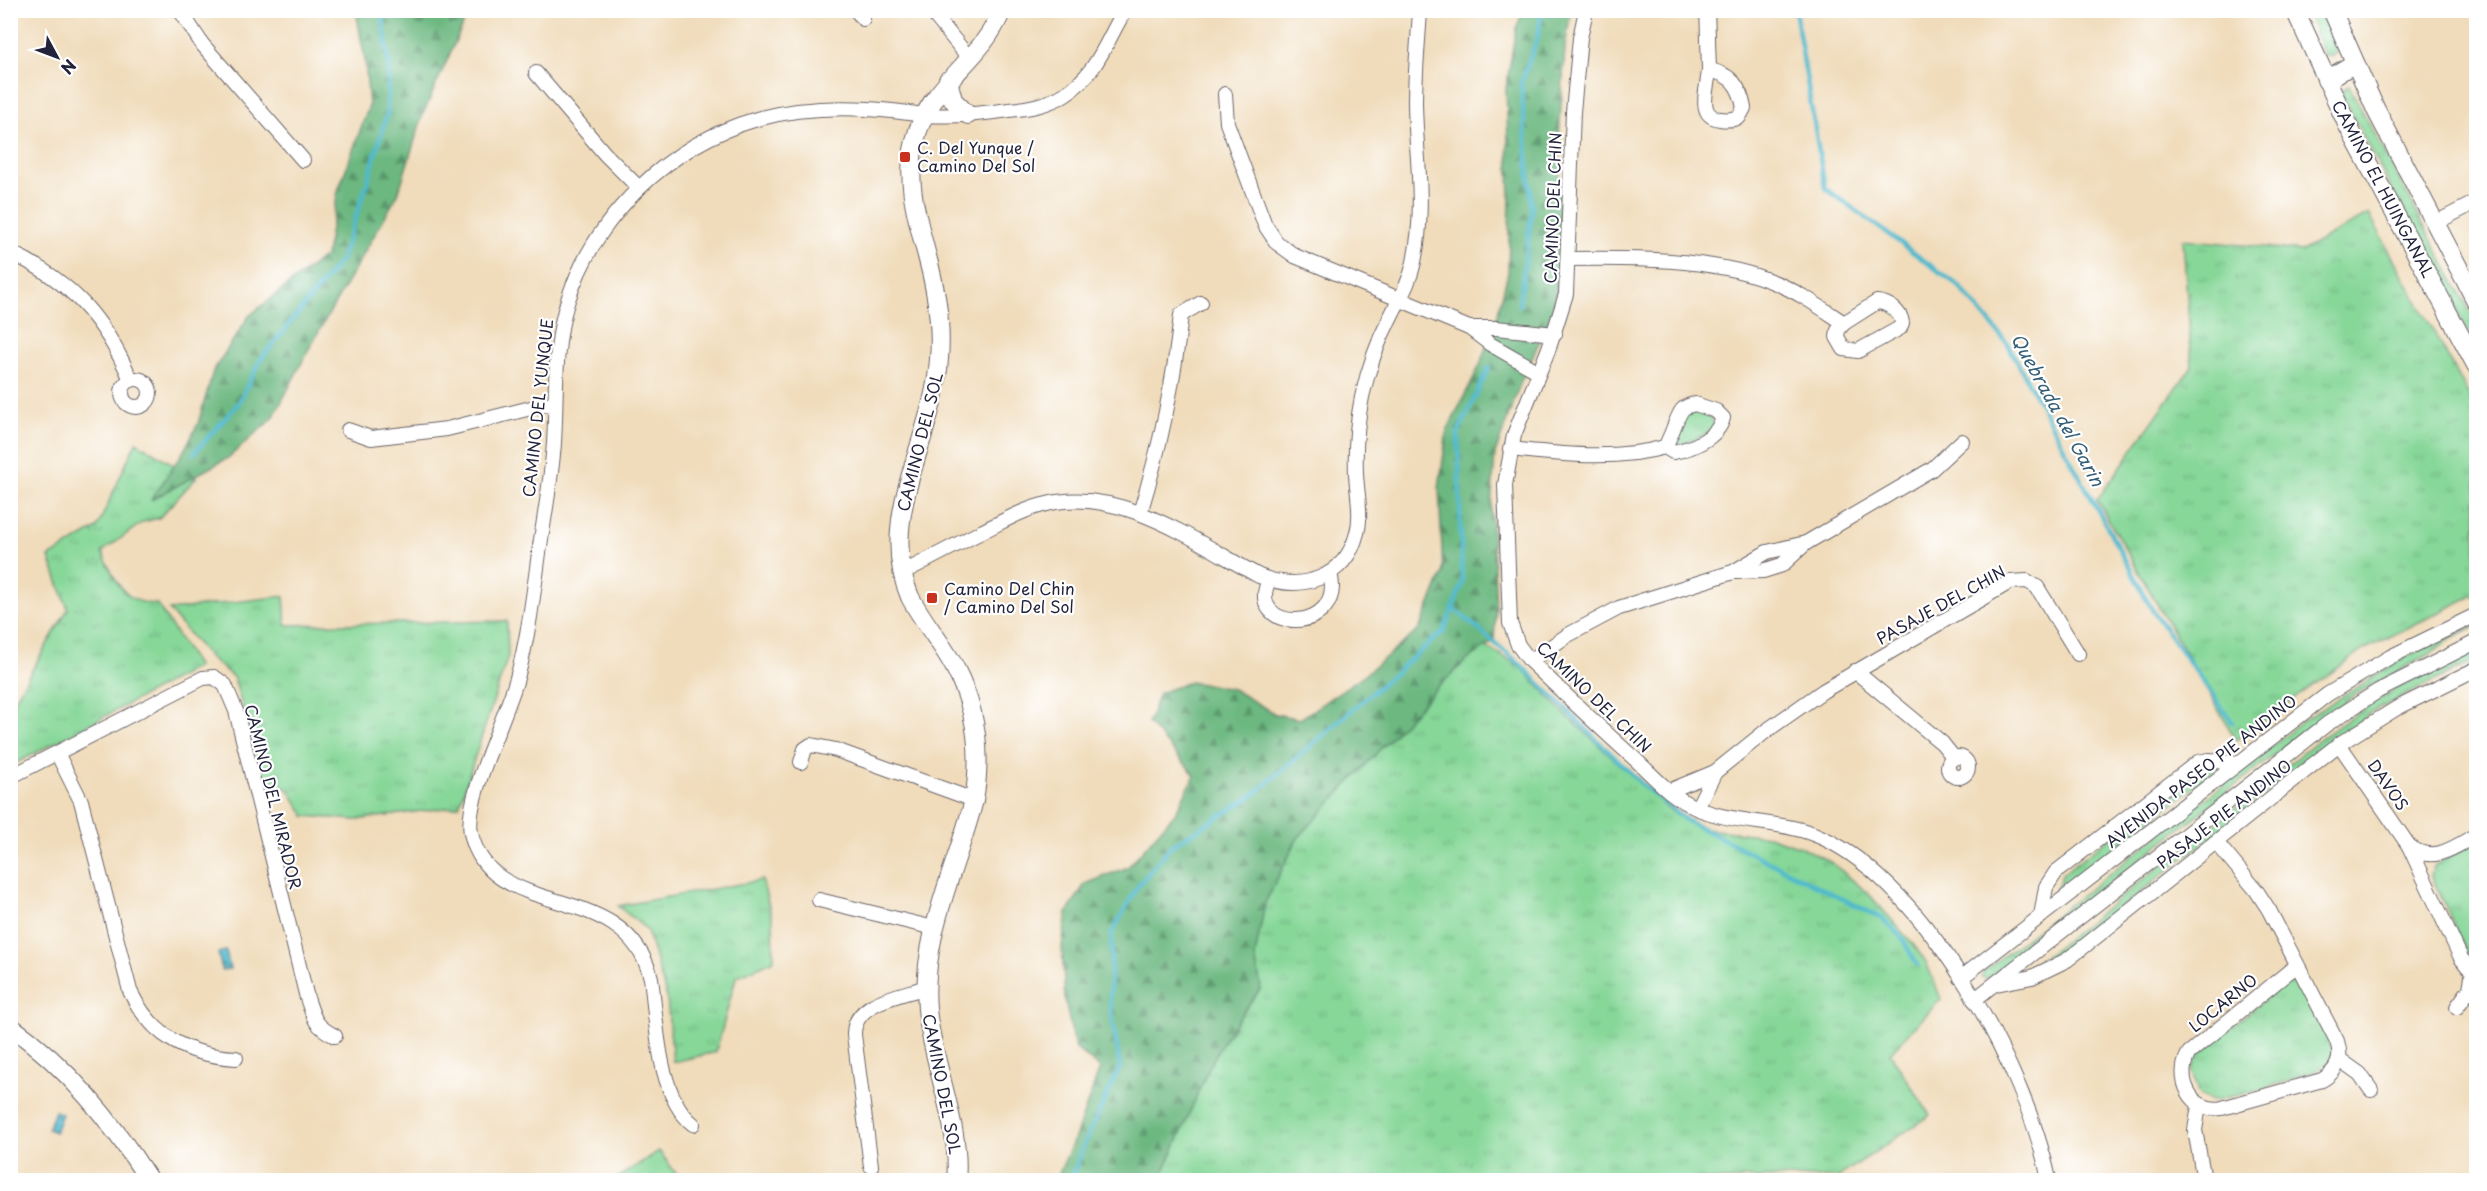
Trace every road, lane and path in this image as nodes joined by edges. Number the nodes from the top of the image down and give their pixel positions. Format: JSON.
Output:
{"nodes":[{"id":1,"x":180,"y":10,"type":"edge"},
{"id":2,"x":930,"y":10,"type":"edge"},
{"id":3,"x":1002,"y":10,"type":"edge"},
{"id":4,"x":1125,"y":10,"type":"edge"},
{"id":5,"x":1586,"y":10,"type":"edge"},
{"id":6,"x":1707,"y":10,"type":"edge"},
{"id":7,"x":2295,"y":10,"type":"edge"},
{"id":8,"x":2332,"y":10,"type":"edge"},
{"id":9,"x":1420,"y":12,"type":"dead end"},
{"id":10,"x":969,"y":59,"type":"junction"},
{"id":11,"x":2355,"y":63,"type":"junction"},
{"id":12,"x":1709,"y":70,"type":"dead end"},
{"id":13,"x":536,"y":73,"type":"dead end"},
{"id":14,"x":948,"y":80,"type":"junction"},
{"id":15,"x":2326,"y":80,"type":"junction"},
{"id":16,"x":1225,"y":94,"type":"dead end"},
{"id":17,"x":924,"y":114,"type":"junction"},
{"id":18,"x":968,"y":115,"type":"junction"},
{"id":19,"x":303,"y":160,"type":"dead end"},
{"id":20,"x":639,"y":188,"type":"junction"},
{"id":21,"x":2476,"y":202,"type":"edge"},
{"id":22,"x":2435,"y":223,"type":"junction"},
{"id":23,"x":10,"y":252,"type":"edge"},
{"id":24,"x":1569,"y":259,"type":"junction"},
{"id":25,"x":1400,"y":300,"type":"junction"},
{"id":26,"x":2476,"y":301,"type":"edge"},
{"id":27,"x":1201,"y":303,"type":"dead end"},
{"id":28,"x":1844,"y":323,"type":"junction"},
{"id":29,"x":1469,"y":328,"type":"junction"},
{"id":30,"x":1555,"y":333,"type":"junction"},
{"id":31,"x":2476,"y":365,"type":"edge"},
{"id":32,"x":1539,"y":372,"type":"junction"},
{"id":33,"x":131,"y":380,"type":"dead end"},
{"id":34,"x":555,"y":402,"type":"junction"},
{"id":35,"x":348,"y":430,"type":"dead end"},
{"id":36,"x":1962,"y":441,"type":"dead end"},
{"id":37,"x":1665,"y":447,"type":"dead end"},
{"id":38,"x":1510,"y":449,"type":"junction"},
{"id":39,"x":1140,"y":513,"type":"junction"},
{"id":40,"x":902,"y":573,"type":"junction"},
{"id":41,"x":1330,"y":573,"type":"junction"},
{"id":42,"x":1269,"y":580,"type":"junction"},
{"id":43,"x":2476,"y":615,"type":"edge"},
{"id":44,"x":2476,"y":642,"type":"edge"},
{"id":45,"x":2078,"y":654,"type":"dead end"},
{"id":46,"x":1530,"y":661,"type":"junction"},
{"id":47,"x":2476,"y":669,"type":"edge"},
{"id":48,"x":1855,"y":671,"type":"junction"},
{"id":49,"x":2339,"y":744,"type":"junction"},
{"id":50,"x":57,"y":753,"type":"junction"},
{"id":51,"x":1954,"y":758,"type":"dead end"},
{"id":52,"x":801,"y":762,"type":"dead end"},
{"id":53,"x":2237,"y":764,"type":"junction"},
{"id":54,"x":1715,"y":772,"type":"junction"},
{"id":55,"x":10,"y":777,"type":"edge"},
{"id":56,"x":1669,"y":791,"type":"junction"},
{"id":57,"x":974,"y":800,"type":"junction"},
{"id":58,"x":1697,"y":808,"type":"junction"},
{"id":59,"x":2476,"y":835,"type":"edge"},
{"id":60,"x":2216,"y":842,"type":"junction"},
{"id":61,"x":2409,"y":846,"type":"junction"},
{"id":62,"x":2439,"y":854,"type":"junction"},
{"id":63,"x":2427,"y":886,"type":"junction"},
{"id":64,"x":819,"y":900,"type":"dead end"},
{"id":65,"x":2041,"y":916,"type":"junction"},
{"id":66,"x":934,"y":928,"type":"junction"},
{"id":67,"x":2297,"y":965,"type":"junction"},
{"id":68,"x":2475,"y":971,"type":"edge"},
{"id":69,"x":1961,"y":978,"type":"junction"},
{"id":70,"x":1994,"y":984,"type":"junction"},
{"id":71,"x":927,"y":987,"type":"junction"},
{"id":72,"x":1974,"y":1000,"type":"junction"},
{"id":73,"x":2457,"y":1007,"type":"dead end"},
{"id":74,"x":10,"y":1026,"type":"edge"},
{"id":75,"x":335,"y":1036,"type":"dead end"},
{"id":76,"x":236,"y":1058,"type":"dead end"},
{"id":77,"x":2339,"y":1059,"type":"junction"},
{"id":78,"x":2371,"y":1090,"type":"dead end"},
{"id":79,"x":2199,"y":1106,"type":"junction"},
{"id":80,"x":693,"y":1124,"type":"dead end"},
{"id":81,"x":872,"y":1166,"type":"dead end"},
{"id":82,"x":149,"y":1180,"type":"edge"},
{"id":83,"x":956,"y":1180,"type":"edge"},
{"id":84,"x":2049,"y":1180,"type":"edge"},
{"id":85,"x":2204,"y":1180,"type":"edge"}],
"edges":[{"from":1,"to":19,"type":"street"},
{"from":2,"to":10,"type":"street"},
{"from":3,"to":10,"type":"street","name":"CAMINO DEL SOL"},
{"from":4,"to":18,"type":"street","name":"CAMINO DEL YUNQUE"},
{"from":5,"to":24,"type":"street","name":"CAMINO DEL CHIN"},
{"from":6,"to":12,"type":"street"},
{"from":7,"to":15,"type":"street","name":"CAMINO EL HUINGANAL"},
{"from":8,"to":11,"type":"street","name":"CAMINO EL HUINGANAL"},
{"from":9,"to":25,"type":"street"},
{"from":10,"to":14,"type":"street","name":"CAMINO DEL SOL"},
{"from":11,"to":15,"type":"street"},
{"from":11,"to":22,"type":"street","name":"CAMINO EL HUINGANAL"},
{"from":13,"to":20,"type":"street"},
{"from":14,"to":17,"type":"street","name":"CAMINO DEL SOL"},
{"from":14,"to":18,"type":"street"},
{"from":15,"to":31,"type":"street","name":"CAMINO EL HUINGANAL"},
{"from":16,"to":25,"type":"street"},
{"from":17,"to":18,"type":"street","name":"CAMINO DEL YUNQUE"},
{"from":17,"to":20,"type":"street","name":"CAMINO DEL YUNQUE"},
{"from":17,"to":40,"type":"street","name":"CAMINO DEL SOL"},
{"from":20,"to":34,"type":"street","name":"CAMINO DEL YUNQUE"},
{"from":21,"to":22,"type":"street"},
{"from":22,"to":26,"type":"street","name":"CAMINO EL HUINGANAL"},
{"from":23,"to":33,"type":"street"},
{"from":24,"to":28,"type":"street"},
{"from":24,"to":30,"type":"street","name":"CAMINO DEL CHIN"},
{"from":25,"to":29,"type":"street"},
{"from":25,"to":41,"type":"street"},
{"from":27,"to":39,"type":"street"},
{"from":28,"to":28,"type":"street"},
{"from":29,"to":30,"type":"street"},
{"from":29,"to":32,"type":"street"},
{"from":30,"to":32,"type":"street","name":"CAMINO DEL CHIN"},
{"from":32,"to":38,"type":"street","name":"CAMINO DEL CHIN"},
{"from":34,"to":35,"type":"street"},
{"from":34,"to":80,"type":"street","name":"CAMINO DEL YUNQUE"},
{"from":36,"to":46,"type":"street"},
{"from":37,"to":38,"type":"street"},
{"from":38,"to":46,"type":"street","name":"CAMINO DEL CHIN"},
{"from":39,"to":40,"type":"street"},
{"from":39,"to":42,"type":"street"},
{"from":40,"to":57,"type":"street","name":"CAMINO DEL SOL"},
{"from":41,"to":42,"type":"street"},
{"from":41,"to":42,"type":"street"},
{"from":43,"to":53,"type":"street","name":"AVENIDA PASEO PIE ANDINO"},
{"from":44,"to":70,"type":"street"},
{"from":45,"to":48,"type":"street","name":"PASAJE DEL CHIN"},
{"from":46,"to":56,"type":"street","name":"CAMINO DEL CHIN"},
{"from":47,"to":49,"type":"street","name":"PASAJE PIE ANDINO"},
{"from":48,"to":51,"type":"street"},
{"from":48,"to":54,"type":"street","name":"PASAJE DEL CHIN"},
{"from":49,"to":60,"type":"street","name":"PASAJE PIE ANDINO"},
{"from":49,"to":61,"type":"street","name":"DAVOS"},
{"from":50,"to":55,"type":"street","name":"CAMINO DEL MIRADOR"},
{"from":50,"to":75,"type":"street","name":"CAMINO DEL MIRADOR"},
{"from":50,"to":76,"type":"street"},
{"from":52,"to":57,"type":"street"},
{"from":53,"to":65,"type":"street","name":"AVENIDA PASEO PIE ANDINO"},
{"from":53,"to":65,"type":"street","name":"PASAJE PIE ANDINO"},
{"from":54,"to":56,"type":"street","name":"PASAJE DEL CHIN"},
{"from":54,"to":58,"type":"street","name":"PASAJE DEL CHIN"},
{"from":56,"to":58,"type":"street","name":"CAMINO DEL CHIN"},
{"from":57,"to":66,"type":"street","name":"CAMINO DEL SOL"},
{"from":58,"to":69,"type":"street","name":"CAMINO DEL CHIN"},
{"from":59,"to":62,"type":"street"},
{"from":60,"to":67,"type":"street"},
{"from":60,"to":70,"type":"street","name":"PASAJE PIE ANDINO"},
{"from":61,"to":62,"type":"street"},
{"from":61,"to":63,"type":"street","name":"DAVOS"},
{"from":62,"to":63,"type":"street"},
{"from":63,"to":68,"type":"street","name":"DAVOS"},
{"from":64,"to":66,"type":"street"},
{"from":65,"to":69,"type":"street","name":"AVENIDA PASEO PIE ANDINO"},
{"from":66,"to":71,"type":"street","name":"CAMINO DEL SOL"},
{"from":67,"to":77,"type":"street"},
{"from":67,"to":79,"type":"street","name":"LOCARNO"},
{"from":68,"to":73,"type":"street","name":"DAVOS"},
{"from":69,"to":72,"type":"street","name":"CAMINO DEL CHIN"},
{"from":70,"to":72,"type":"street"},
{"from":71,"to":81,"type":"street","name":"CAMINO DEL SOL"},
{"from":71,"to":83,"type":"street","name":"CAMINO DEL SOL"},
{"from":72,"to":84,"type":"street","name":"CAMINO DEL CHIN"},
{"from":74,"to":82,"type":"street"},
{"from":77,"to":78,"type":"street"},
{"from":77,"to":79,"type":"street"},
{"from":79,"to":85,"type":"street"}]}
